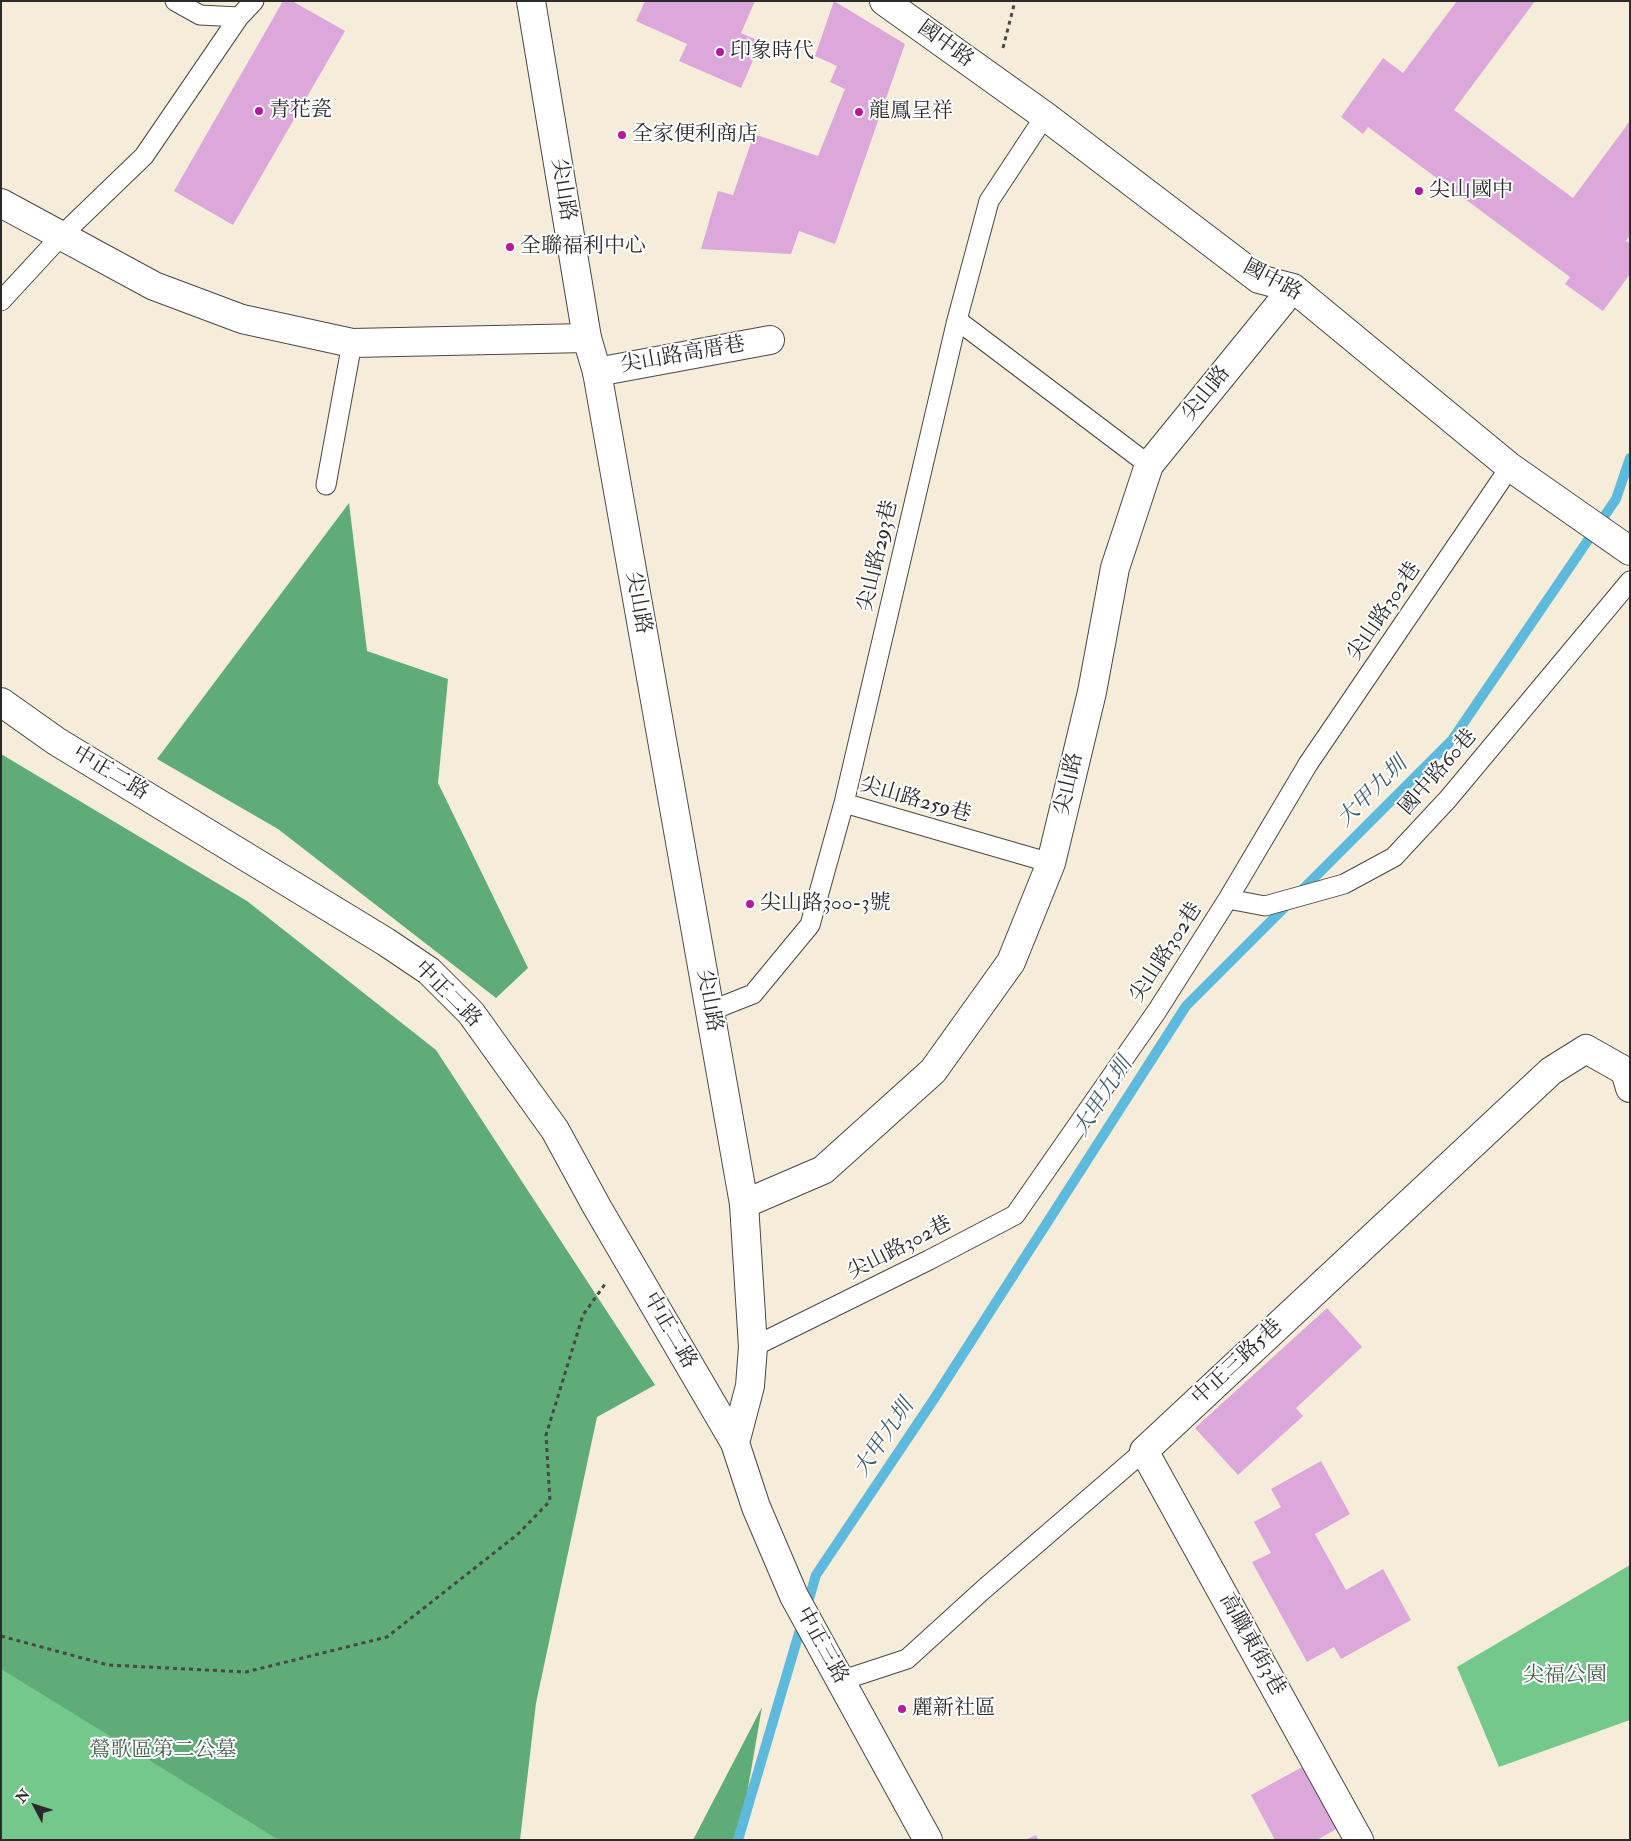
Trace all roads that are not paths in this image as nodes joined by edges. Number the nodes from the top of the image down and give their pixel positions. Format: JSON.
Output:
{"nodes":[{"id":1,"x":175,"y":1,"type":"edge"},
{"id":2,"x":254,"y":1,"type":"edge"},
{"id":3,"x":531,"y":1,"type":"edge"},
{"id":4,"x":884,"y":1,"type":"edge"},
{"id":5,"x":239,"y":17,"type":"junction"},
{"id":6,"x":1045,"y":116,"type":"junction"},
{"id":7,"x":1,"y":203,"type":"edge"},
{"id":8,"x":61,"y":236,"type":"junction"},
{"id":9,"x":1293,"y":288,"type":"junction"},
{"id":10,"x":1,"y":301,"type":"edge"},
{"id":11,"x":957,"y":320,"type":"junction"},
{"id":12,"x":587,"y":338,"type":"junction"},
{"id":13,"x":770,"y":340,"type":"dead end"},
{"id":14,"x":352,"y":343,"type":"junction"},
{"id":15,"x":596,"y":372,"type":"junction"},
{"id":16,"x":1149,"y":465,"type":"junction"},
{"id":17,"x":1510,"y":466,"type":"junction"},
{"id":18,"x":326,"y":485,"type":"dead end"},
{"id":19,"x":1630,"y":552,"type":"edge"},
{"id":20,"x":1630,"y":581,"type":"edge"},
{"id":21,"x":1,"y":702,"type":"edge"},
{"id":22,"x":844,"y":803,"type":"junction"},
{"id":23,"x":1051,"y":864,"type":"junction"},
{"id":24,"x":1228,"y":899,"type":"junction"},
{"id":25,"x":710,"y":1011,"type":"junction"},
{"id":26,"x":1628,"y":1079,"type":"edge"},
{"id":27,"x":744,"y":1204,"type":"junction"},
{"id":28,"x":752,"y":1347,"type":"junction"},
{"id":29,"x":735,"y":1443,"type":"junction"},
{"id":30,"x":1144,"y":1451,"type":"junction"},
{"id":31,"x":840,"y":1681,"type":"junction"},
{"id":32,"x":928,"y":1840,"type":"edge"},
{"id":33,"x":1359,"y":1840,"type":"edge"}],
"edges":[{"from":1,"to":5,"type":"lane"},
{"from":2,"to":5,"type":"lane"},
{"from":3,"to":12,"type":"street","name":"尖山路"},
{"from":4,"to":6,"type":"street","name":"國中路"},
{"from":5,"to":8,"type":"lane"},
{"from":6,"to":9,"type":"street","name":"國中路"},
{"from":6,"to":11,"type":"lane","name":"尖山路293巷"},
{"from":7,"to":8,"type":"street"},
{"from":8,"to":10,"type":"lane"},
{"from":8,"to":14,"type":"street"},
{"from":9,"to":16,"type":"street","name":"尖山路"},
{"from":9,"to":17,"type":"street","name":"國中路"},
{"from":11,"to":16,"type":"lane"},
{"from":11,"to":22,"type":"lane","name":"尖山路293巷"},
{"from":12,"to":14,"type":"street"},
{"from":12,"to":15,"type":"street","name":"尖山路"},
{"from":13,"to":15,"type":"street","name":"尖山路高厝巷"},
{"from":14,"to":18,"type":"lane"},
{"from":15,"to":25,"type":"street","name":"尖山路"},
{"from":16,"to":23,"type":"street","name":"尖山路"},
{"from":17,"to":19,"type":"street","name":"國中路"},
{"from":17,"to":24,"type":"lane","name":"尖山路302巷"},
{"from":20,"to":24,"type":"lane","name":"國中路60巷"},
{"from":21,"to":29,"type":"street","name":"中正二路"},
{"from":22,"to":23,"type":"lane","name":"尖山路259巷"},
{"from":22,"to":25,"type":"lane","name":"尖山路259巷"},
{"from":23,"to":27,"type":"street","name":"尖山路"},
{"from":24,"to":28,"type":"lane","name":"尖山路302巷"},
{"from":25,"to":27,"type":"street","name":"尖山路"},
{"from":26,"to":30,"type":"street","name":"中正三路5巷"},
{"from":27,"to":28,"type":"street","name":"尖山路"},
{"from":28,"to":29,"type":"street","name":"尖山路"},
{"from":29,"to":31,"type":"street","name":"中正三路"},
{"from":30,"to":31,"type":"lane","name":"中正三路5巷"},
{"from":30,"to":33,"type":"street","name":"高職東街3巷"},
{"from":31,"to":32,"type":"street","name":"中正三路"}]}
